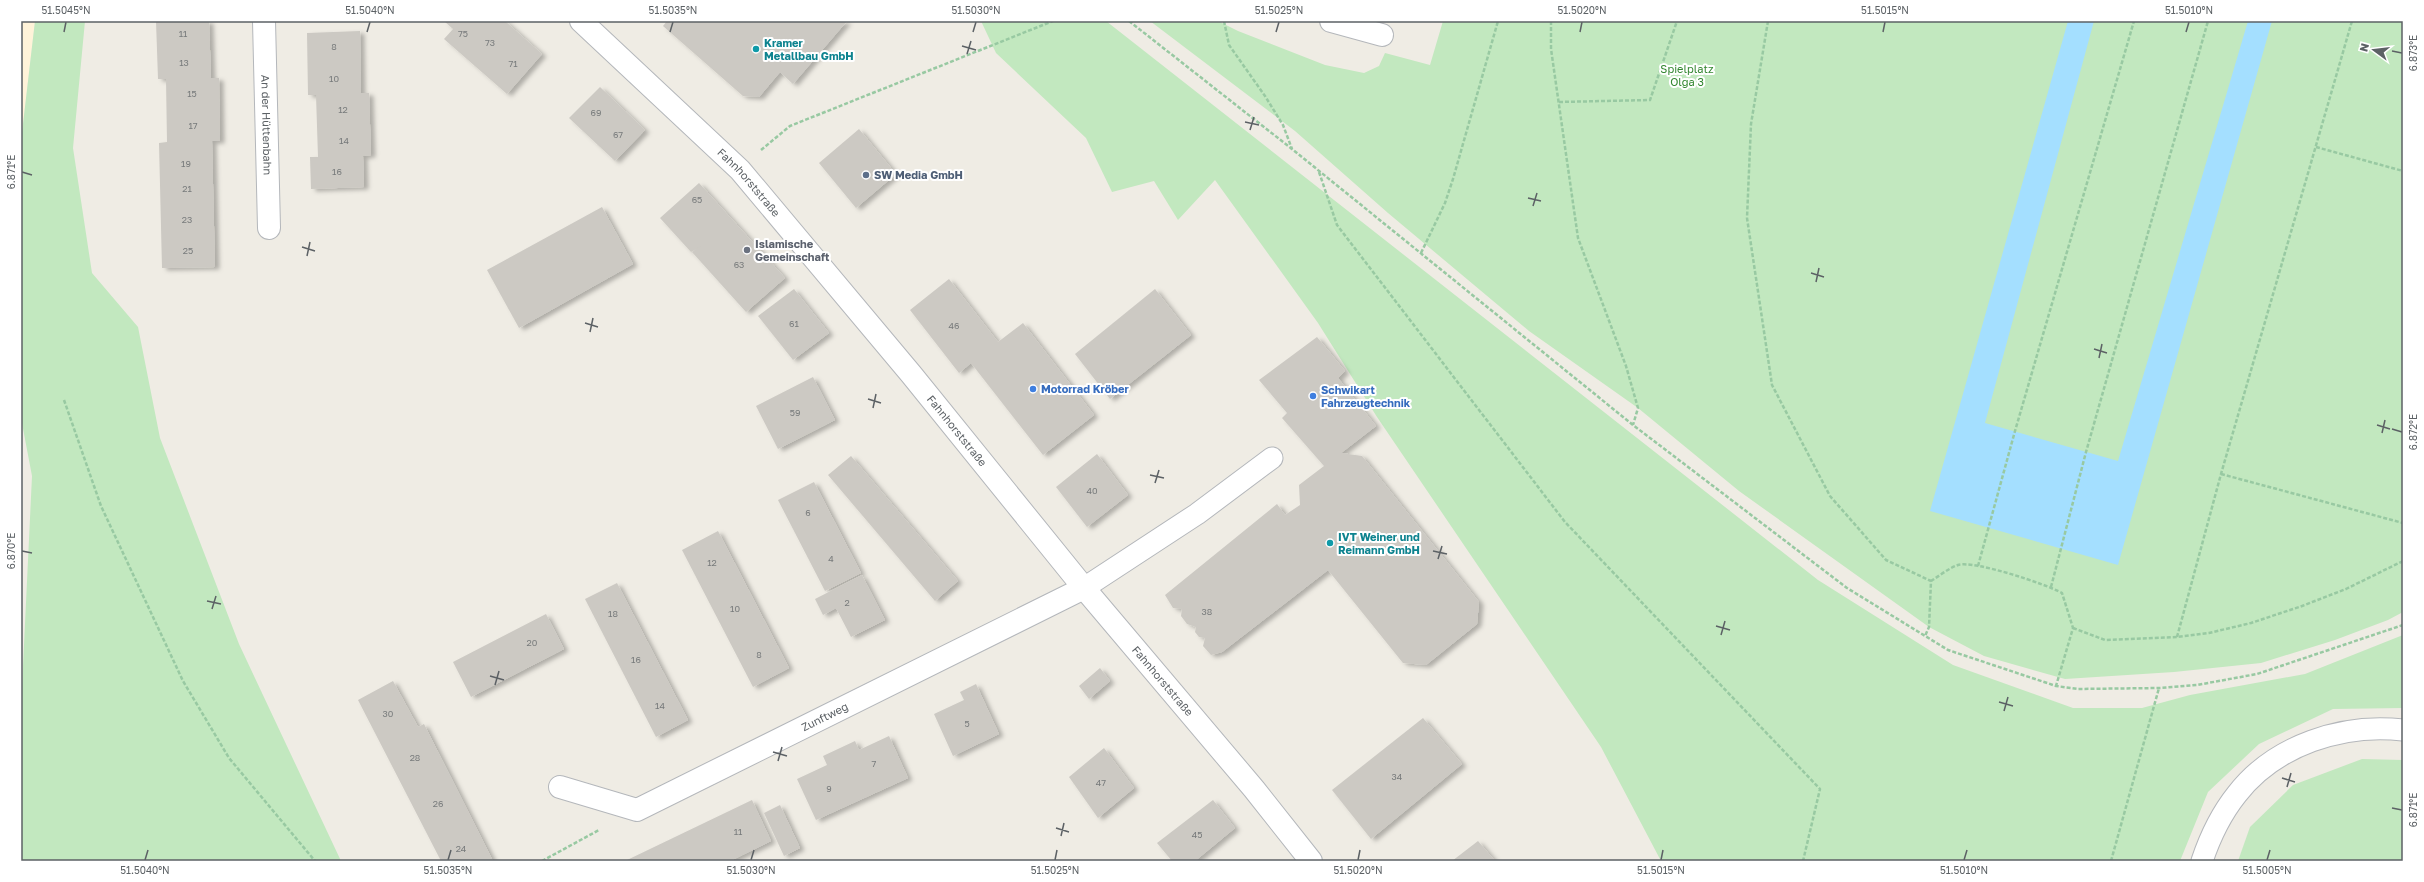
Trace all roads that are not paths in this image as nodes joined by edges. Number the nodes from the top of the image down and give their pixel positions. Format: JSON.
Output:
{"nodes":[{"id":1,"x":264,"y":21,"type":"edge"},
{"id":2,"x":581,"y":21,"type":"edge"},
{"id":3,"x":1331,"y":21,"type":"edge"},
{"id":4,"x":1382,"y":35,"type":"dead end"},
{"id":5,"x":269,"y":228,"type":"dead end"},
{"id":6,"x":1272,"y":458,"type":"dead end"},
{"id":7,"x":1084,"y":588,"type":"junction"},
{"id":8,"x":2403,"y":730,"type":"edge"},
{"id":9,"x":560,"y":787,"type":"dead end"},
{"id":10,"x":1311,"y":861,"type":"edge"},
{"id":11,"x":2202,"y":861,"type":"edge"}],
"edges":[{"from":1,"to":5,"type":"street","name":"An der Hüttenbahn"},
{"from":2,"to":7,"type":"street","name":"Fahnhorststraße"},
{"from":3,"to":4,"type":"street"},
{"from":6,"to":7,"type":"lane"},
{"from":7,"to":9,"type":"street","name":"Zunftweg"},
{"from":7,"to":10,"type":"street","name":"Fahnhorststraße"},
{"from":8,"to":11,"type":"lane"}]}
